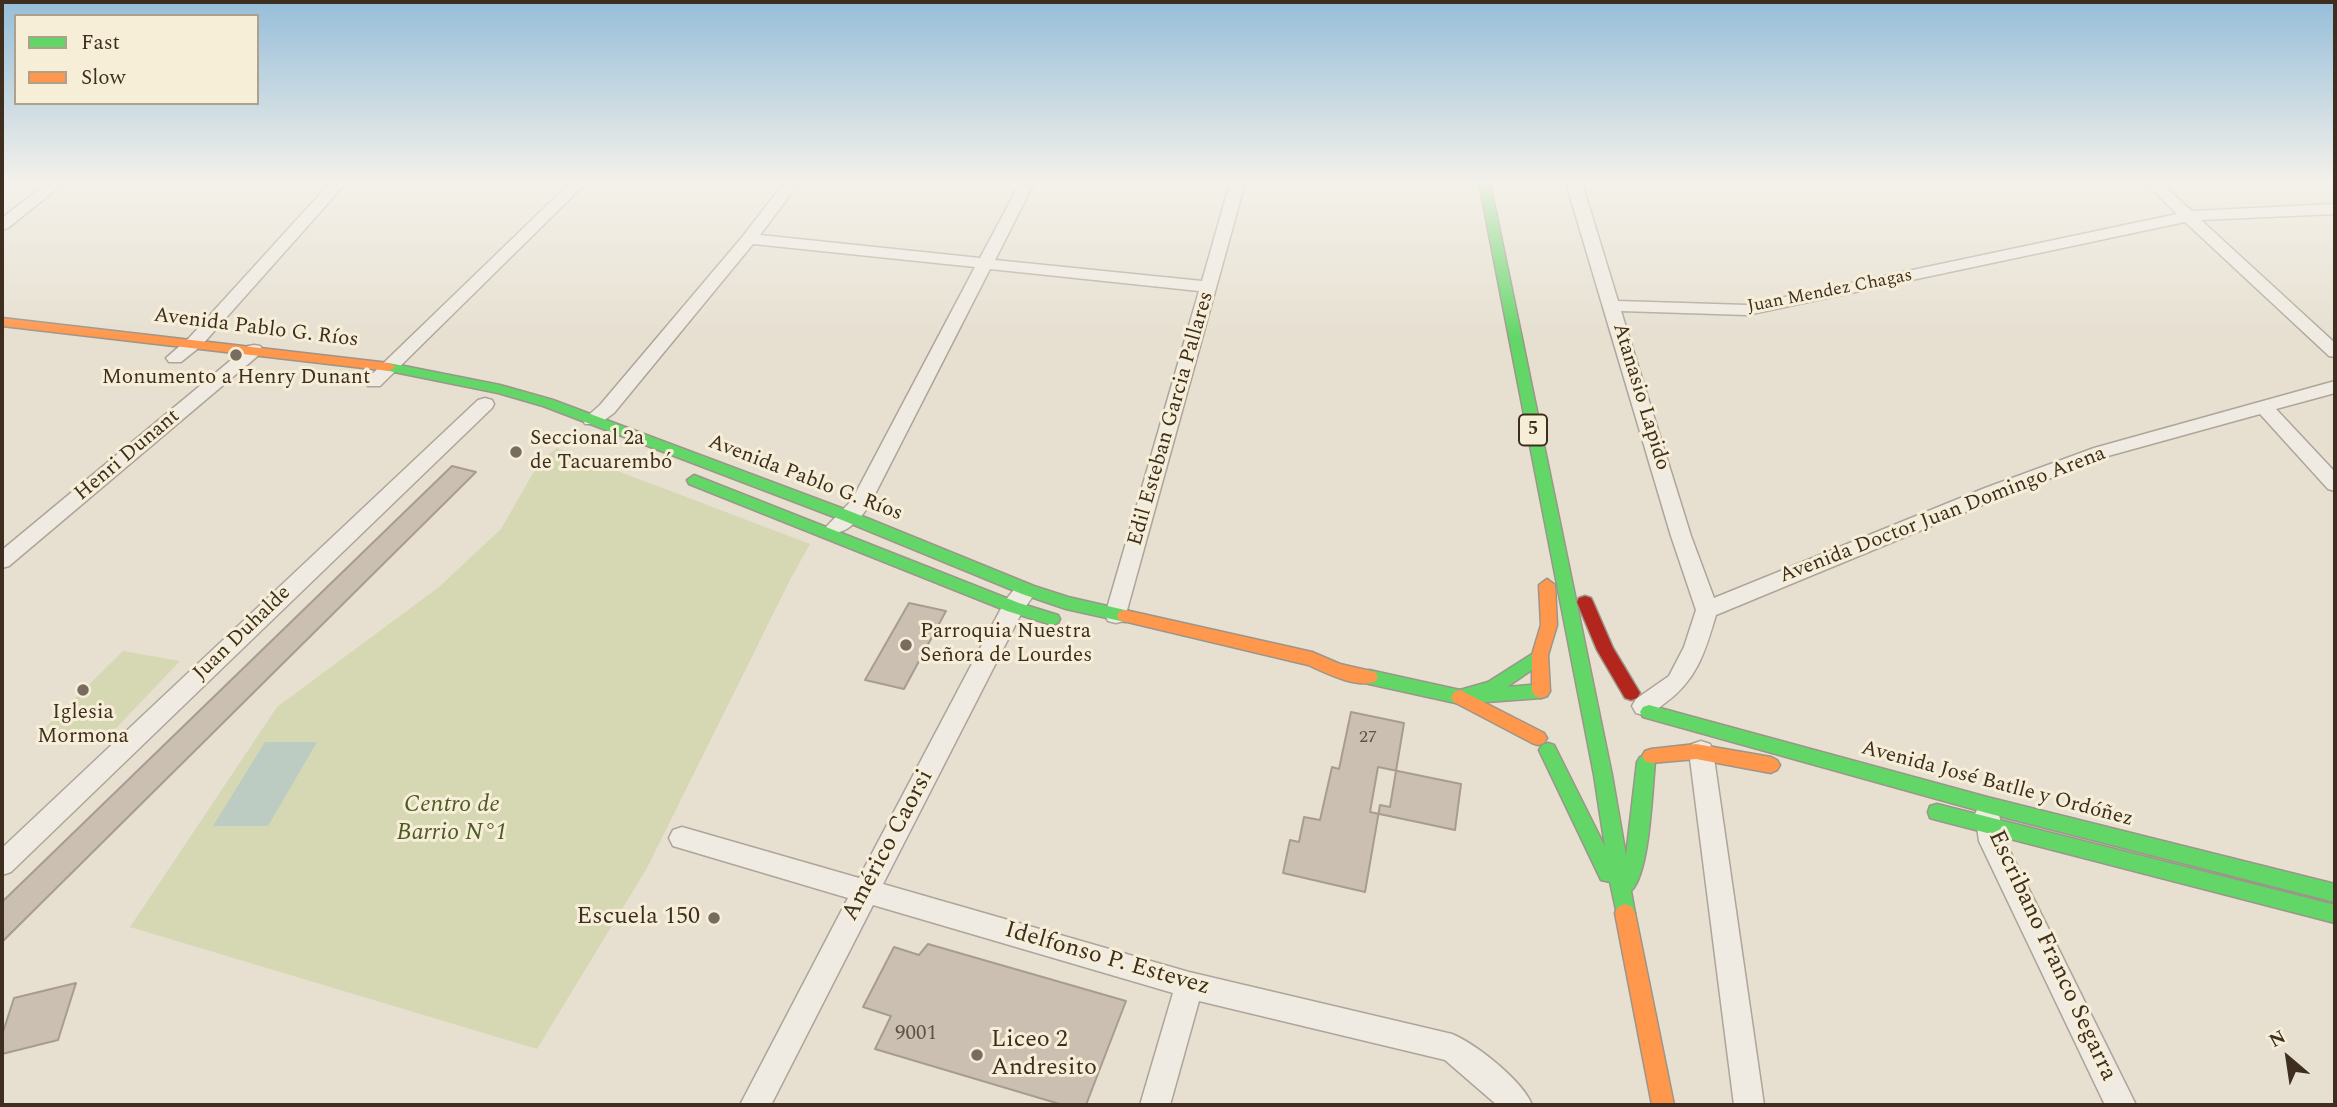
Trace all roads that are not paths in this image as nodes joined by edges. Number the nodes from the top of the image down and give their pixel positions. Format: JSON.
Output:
{"nodes":[{"id":1,"x":292,"y":235,"type":"edge"},
{"id":2,"x":525,"y":235,"type":"edge"},
{"id":3,"x":752,"y":235,"type":"edge"},
{"id":4,"x":999,"y":235,"type":"edge"},
{"id":5,"x":1224,"y":235,"type":"edge"},
{"id":6,"x":1494,"y":235,"type":"edge"},
{"id":7,"x":1590,"y":235,"type":"edge"},
{"id":8,"x":2102,"y":235,"type":"edge"},
{"id":9,"x":2209,"y":235,"type":"edge"},
{"id":10,"x":749,"y":239,"type":"junction"},
{"id":11,"x":983,"y":264,"type":"junction"},
{"id":12,"x":1210,"y":287,"type":"junction"},
{"id":13,"x":1613,"y":306,"type":"junction"},
{"id":14,"x":2,"y":326,"type":"edge"},
{"id":15,"x":195,"y":342,"type":"junction"},
{"id":16,"x":254,"y":350,"type":"junction"},
{"id":17,"x":2335,"y":352,"type":"edge"},
{"id":18,"x":176,"y":358,"type":"junction"},
{"id":19,"x":237,"y":366,"type":"junction"},
{"id":20,"x":390,"y":367,"type":"junction"},
{"id":21,"x":275,"y":370,"type":"dead end"},
{"id":22,"x":368,"y":381,"type":"joint"},
{"id":23,"x":2335,"y":387,"type":"edge"},
{"id":24,"x":491,"y":406,"type":"joint"},
{"id":25,"x":2263,"y":406,"type":"junction"},
{"id":26,"x":592,"y":420,"type":"junction"},
{"id":27,"x":677,"y":474,"type":"dead end"},
{"id":28,"x":2335,"y":484,"type":"edge"},
{"id":29,"x":847,"y":516,"type":"junction"},
{"id":30,"x":829,"y":533,"type":"junction"},
{"id":31,"x":1557,"y":550,"type":"junction"},
{"id":32,"x":2,"y":561,"type":"edge"},
{"id":33,"x":1020,"y":598,"type":"junction"},
{"id":34,"x":1707,"y":610,"type":"junction"},
{"id":35,"x":1116,"y":615,"type":"junction"},
{"id":36,"x":1070,"y":624,"type":"dead end"},
{"id":37,"x":1541,"y":654,"type":"junction"},
{"id":38,"x":1337,"y":670,"type":"junction"},
{"id":39,"x":1305,"y":676,"type":"dead end"},
{"id":40,"x":1570,"y":679,"type":"junction"},
{"id":41,"x":1460,"y":697,"type":"junction"},
{"id":42,"x":1535,"y":703,"type":"junction"},
{"id":43,"x":1641,"y":704,"type":"junction"},
{"id":44,"x":1543,"y":744,"type":"junction"},
{"id":45,"x":1770,"y":747,"type":"junction"},
{"id":46,"x":1700,"y":751,"type":"junction"},
{"id":47,"x":1648,"y":759,"type":"junction"},
{"id":48,"x":1615,"y":773,"type":"junction"},
{"id":49,"x":1925,"y":809,"type":"dead end"},
{"id":50,"x":1988,"y":816,"type":"junction"},
{"id":51,"x":681,"y":838,"type":"dead end"},
{"id":52,"x":2,"y":864,"type":"edge"},
{"id":53,"x":866,"y":889,"type":"junction"},
{"id":54,"x":2335,"y":893,"type":"edge"},
{"id":55,"x":1622,"y":899,"type":"junction"},
{"id":56,"x":2335,"y":914,"type":"edge"},
{"id":57,"x":1189,"y":985,"type":"junction"},
{"id":58,"x":1505,"y":1099,"type":"edge"},
{"id":59,"x":755,"y":1105,"type":"edge"},
{"id":60,"x":1155,"y":1105,"type":"edge"},
{"id":61,"x":1663,"y":1105,"type":"edge"},
{"id":62,"x":1749,"y":1105,"type":"edge"},
{"id":63,"x":2121,"y":1105,"type":"edge"}],
"edges":[{"from":1,"to":15,"type":"street"},
{"from":2,"to":20,"type":"street"},
{"from":3,"to":10,"type":"street"},
{"from":4,"to":11,"type":"street"},
{"from":5,"to":12,"type":"street","name":"Edil Esteban Garcia Pallares"},
{"from":6,"to":31,"type":"main road","number":"5"},
{"from":7,"to":13,"type":"street","name":"Atanasio Lapido"},
{"from":8,"to":13,"type":"street","name":"Juan Mendez Chagas"},
{"from":9,"to":17,"type":"street"},
{"from":10,"to":11,"type":"street"},
{"from":10,"to":26,"type":"street"},
{"from":11,"to":12,"type":"street"},
{"from":11,"to":29,"type":"street"},
{"from":12,"to":35,"type":"street","name":"Edil Esteban Garcia Pallares"},
{"from":13,"to":34,"type":"street","name":"Atanasio Lapido"},
{"from":14,"to":15,"type":"main road","name":"Avenida Pablo G. Ríos"},
{"from":14,"to":18,"type":"main road","name":"Avenida Pablo G. Ríos"},
{"from":15,"to":16,"type":"main road","name":"Avenida Pablo G. Ríos"},
{"from":15,"to":18,"type":"street"},
{"from":16,"to":19,"type":"street","name":"Henri Dunant"},
{"from":16,"to":20,"type":"main road","name":"Avenida Pablo G. Ríos"},
{"from":18,"to":19,"type":"main road","name":"Avenida Pablo G. Ríos"},
{"from":19,"to":21,"type":"main road","name":"Avenida Pablo G. Ríos"},
{"from":19,"to":32,"type":"street","name":"Henri Dunant"},
{"from":20,"to":22,"type":"street"},
{"from":20,"to":26,"type":"main road","name":"Avenida Pablo G. Ríos"},
{"from":22,"to":24,"type":"main road"},
{"from":23,"to":25,"type":"street","name":"Avenida Doctor Juan Domingo Arena"},
{"from":24,"to":52,"type":"street","name":"Juan Duhalde"},
{"from":25,"to":28,"type":"street"},
{"from":25,"to":34,"type":"street","name":"Avenida Doctor Juan Domingo Arena"},
{"from":26,"to":29,"type":"main road","name":"Avenida Pablo G. Ríos"},
{"from":27,"to":30,"type":"main road","name":"Avenida Pablo G. Ríos"},
{"from":29,"to":30,"type":"street"},
{"from":29,"to":33,"type":"main road","name":"Avenida Pablo G. Ríos"},
{"from":30,"to":33,"type":"main road","name":"Avenida Pablo G. Ríos"},
{"from":31,"to":37,"type":"main road"},
{"from":31,"to":40,"type":"main road","number":"5"},
{"from":31,"to":43,"type":"main road"},
{"from":33,"to":35,"type":"main road","name":"Avenida Pablo G. Ríos"},
{"from":33,"to":36,"type":"main road","name":"Avenida Pablo G. Ríos"},
{"from":33,"to":53,"type":"street","name":"Américo Caorsi"},
{"from":34,"to":43,"type":"street"},
{"from":35,"to":38,"type":"main road","name":"Avenida Pablo G. Ríos"},
{"from":37,"to":41,"type":"main road"},
{"from":37,"to":42,"type":"main road"},
{"from":38,"to":39,"type":"main road","name":"Avenida Pablo G. Ríos"},
{"from":38,"to":41,"type":"main road","name":"Avenida Pablo G. Ríos"},
{"from":40,"to":42,"type":"main road"},
{"from":40,"to":43,"type":"main road","name":"Avenida José Batlle y Ordóñez"},
{"from":40,"to":48,"type":"main road","number":"5"},
{"from":41,"to":42,"type":"main road","name":"Avenida Pablo G. Ríos"},
{"from":41,"to":44,"type":"main road","name":"Avenida Pablo G. Ríos"},
{"from":42,"to":44,"type":"main road"},
{"from":43,"to":45,"type":"main road","name":"Avenida José Batlle y Ordóñez"},
{"from":43,"to":47,"type":"main road"},
{"from":44,"to":48,"type":"main road","name":"Avenida Pablo G. Ríos"},
{"from":44,"to":55,"type":"main road"},
{"from":45,"to":46,"type":"main road"},
{"from":45,"to":50,"type":"main road","name":"Avenida José Batlle y Ordóñez"},
{"from":46,"to":47,"type":"main road"},
{"from":46,"to":62,"type":"street"},
{"from":47,"to":48,"type":"main road"},
{"from":47,"to":55,"type":"main road"},
{"from":48,"to":55,"type":"main road","number":"5"},
{"from":49,"to":50,"type":"main road","name":"Avenida José Batlle y Ordóñez"},
{"from":50,"to":54,"type":"main road","name":"Avenida José Batlle y Ordóñez"},
{"from":50,"to":56,"type":"main road","name":"Avenida José Batlle y Ordóñez"},
{"from":50,"to":63,"type":"street","name":"Escribano Franco Segarra"},
{"from":51,"to":53,"type":"street","name":"Idelfonso P. Estevez"},
{"from":53,"to":57,"type":"street","name":"Idelfonso P. Estevez"},
{"from":53,"to":59,"type":"street","name":"Américo Caorsi"},
{"from":55,"to":61,"type":"main road","number":"5"},
{"from":57,"to":58,"type":"street","name":"Idelfonso P. Estevez"},
{"from":57,"to":60,"type":"street"}]}
